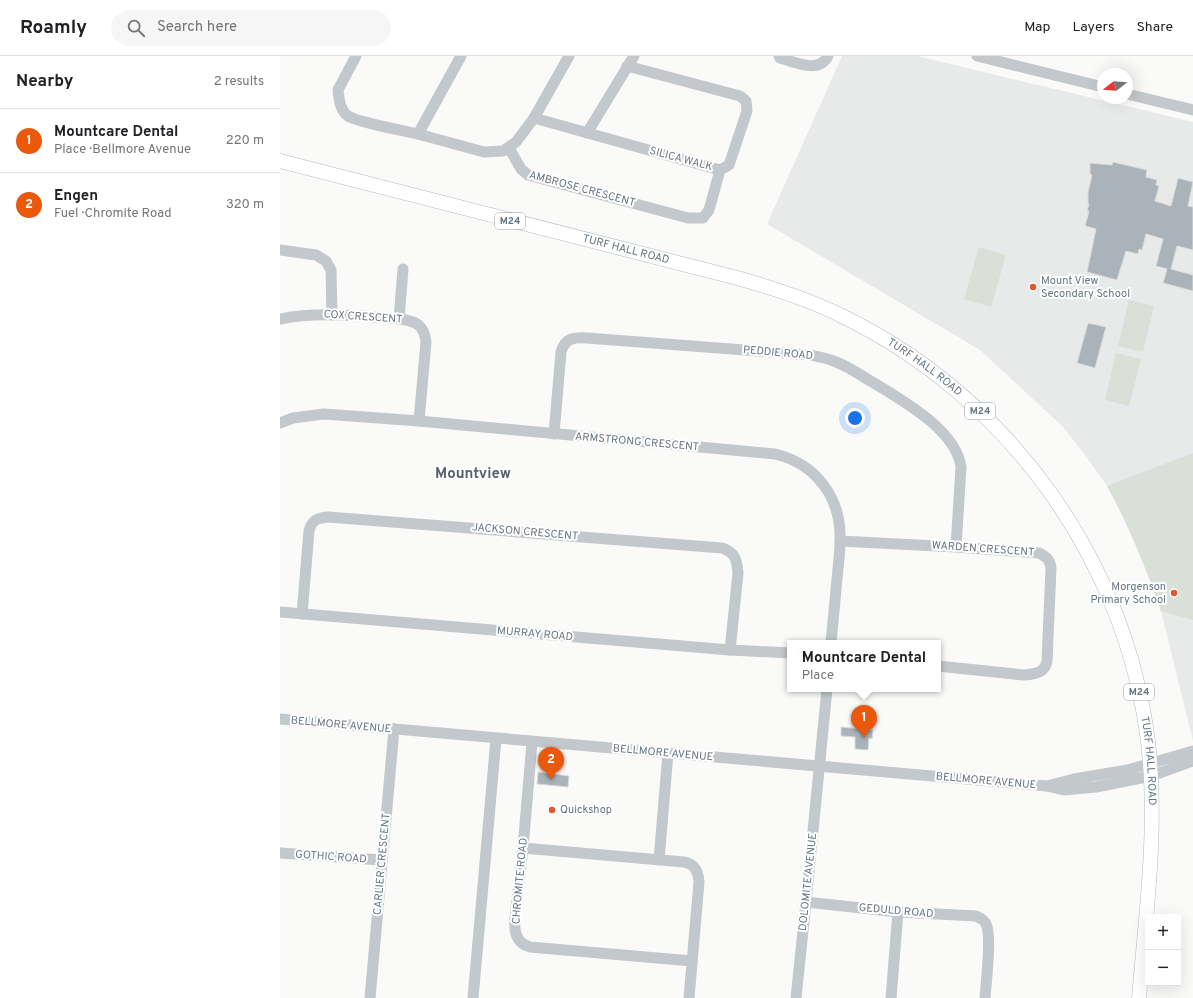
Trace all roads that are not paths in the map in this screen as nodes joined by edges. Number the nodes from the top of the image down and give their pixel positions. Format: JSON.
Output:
{"nodes":[{"id":1,"x":356,"y":56,"type":"edge"},
{"id":2,"x":462,"y":56,"type":"edge"},
{"id":3,"x":569,"y":56,"type":"edge"},
{"id":4,"x":634,"y":56,"type":"edge"},
{"id":5,"x":779,"y":56,"type":"edge"},
{"id":6,"x":828,"y":56,"type":"edge"},
{"id":7,"x":977,"y":56,"type":"edge"},
{"id":8,"x":627,"y":66,"type":"junction"},
{"id":9,"x":1097,"y":86,"type":"edge"},
{"id":10,"x":1133,"y":95,"type":"edge"},
{"id":11,"x":1193,"y":110,"type":"edge"},
{"id":12,"x":534,"y":118,"type":"junction"},
{"id":13,"x":587,"y":133,"type":"junction"},
{"id":14,"x":418,"y":134,"type":"junction"},
{"id":15,"x":509,"y":148,"type":"junction"},
{"id":16,"x":280,"y":161,"type":"edge"},
{"id":17,"x":720,"y":170,"type":"junction"},
{"id":18,"x":280,"y":250,"type":"edge"},
{"id":19,"x":403,"y":269,"type":"dead end"},
{"id":20,"x":332,"y":314,"type":"junction"},
{"id":21,"x":280,"y":319,"type":"edge"},
{"id":22,"x":399,"y":319,"type":"junction"},
{"id":23,"x":419,"y":421,"type":"junction"},
{"id":24,"x":280,"y":423,"type":"edge"},
{"id":25,"x":554,"y":434,"type":"junction"},
{"id":26,"x":840,"y":541,"type":"junction"},
{"id":27,"x":956,"y":547,"type":"junction"},
{"id":28,"x":280,"y":612,"type":"edge"},
{"id":29,"x":302,"y":614,"type":"junction"},
{"id":30,"x":831,"y":640,"type":"edge"},
{"id":31,"x":730,"y":650,"type":"junction"},
{"id":32,"x":787,"y":653,"type":"edge"},
{"id":33,"x":941,"y":666,"type":"edge"},
{"id":34,"x":827,"y":692,"type":"edge"},
{"id":35,"x":280,"y":719,"type":"edge"},
{"id":36,"x":394,"y":730,"type":"junction"},
{"id":37,"x":496,"y":739,"type":"junction"},
{"id":38,"x":532,"y":742,"type":"junction"},
{"id":39,"x":1193,"y":751,"type":"edge"},
{"id":40,"x":668,"y":754,"type":"junction"},
{"id":41,"x":1193,"y":761,"type":"edge"},
{"id":42,"x":819,"y":767,"type":"junction"},
{"id":43,"x":1150,"y":770,"type":"junction"},
{"id":44,"x":523,"y":848,"type":"junction"},
{"id":45,"x":280,"y":853,"type":"edge"},
{"id":46,"x":382,"y":860,"type":"junction"},
{"id":47,"x":660,"y":860,"type":"junction"},
{"id":48,"x":806,"y":902,"type":"junction"},
{"id":49,"x":898,"y":912,"type":"junction"},
{"id":50,"x":692,"y":961,"type":"junction"},
{"id":51,"x":370,"y":998,"type":"edge"},
{"id":52,"x":473,"y":998,"type":"edge"},
{"id":53,"x":689,"y":998,"type":"edge"},
{"id":54,"x":796,"y":998,"type":"edge"},
{"id":55,"x":891,"y":998,"type":"edge"},
{"id":56,"x":985,"y":998,"type":"edge"},
{"id":57,"x":1139,"y":998,"type":"edge"}],
"edges":[{"from":1,"to":14,"type":"street"},
{"from":2,"to":14,"type":"street"},
{"from":3,"to":12,"type":"street"},
{"from":4,"to":8,"type":"street"},
{"from":5,"to":6,"type":"street"},
{"from":7,"to":9,"type":"street"},
{"from":8,"to":13,"type":"street"},
{"from":8,"to":17,"type":"street","name":"SILICA WALK"},
{"from":10,"to":11,"type":"street"},
{"from":12,"to":13,"type":"street","name":"SILICA WALK"},
{"from":12,"to":15,"type":"street"},
{"from":13,"to":17,"type":"street","name":"SILICA WALK"},
{"from":14,"to":15,"type":"street"},
{"from":15,"to":17,"type":"street","name":"AMBROSE CRESCENT"},
{"from":16,"to":43,"type":"main road","name":"TURF HALL ROAD","number":"M24"},
{"from":18,"to":20,"type":"street"},
{"from":19,"to":22,"type":"street"},
{"from":20,"to":21,"type":"street","name":"COX CRESCENT"},
{"from":20,"to":22,"type":"street","name":"COX CRESCENT"},
{"from":22,"to":23,"type":"street","name":"COX CRESCENT"},
{"from":23,"to":24,"type":"street","name":"ARMSTRONG CRESCENT"},
{"from":23,"to":25,"type":"street","name":"ARMSTRONG CRESCENT"},
{"from":25,"to":26,"type":"street","name":"ARMSTRONG CRESCENT"},
{"from":25,"to":27,"type":"street","name":"PEDDIE ROAD"},
{"from":26,"to":27,"type":"street","name":"WARDEN CRESCENT"},
{"from":26,"to":30,"type":"street","name":"ARMSTRONG CRESCENT"},
{"from":27,"to":33,"type":"street","name":"WARDEN CRESCENT"},
{"from":28,"to":29,"type":"street","name":"MURRAY ROAD"},
{"from":29,"to":31,"type":"street","name":"MURRAY ROAD"},
{"from":29,"to":31,"type":"street","name":"JACKSON CRESCENT"},
{"from":31,"to":32,"type":"street","name":"MURRAY ROAD"},
{"from":34,"to":42,"type":"street"},
{"from":35,"to":36,"type":"street","name":"BELLMORE AVENUE"},
{"from":36,"to":37,"type":"street","name":"BELLMORE AVENUE"},
{"from":36,"to":46,"type":"street","name":"CARLIER CRESCENT"},
{"from":37,"to":38,"type":"street","name":"BELLMORE AVENUE"},
{"from":37,"to":52,"type":"street"},
{"from":38,"to":40,"type":"street","name":"BELLMORE AVENUE"},
{"from":38,"to":44,"type":"street","name":"CHROMITE ROAD"},
{"from":39,"to":43,"type":"street"},
{"from":40,"to":42,"type":"street","name":"BELLMORE AVENUE"},
{"from":40,"to":47,"type":"street"},
{"from":41,"to":43,"type":"street"},
{"from":42,"to":43,"type":"street","name":"BELLMORE AVENUE"},
{"from":42,"to":48,"type":"street","name":"DOLOMITE AVENUE"},
{"from":43,"to":57,"type":"main road","name":"TURF HALL ROAD","number":"M24"},
{"from":44,"to":47,"type":"street"},
{"from":44,"to":50,"type":"street","name":"CHROMITE ROAD"},
{"from":45,"to":46,"type":"street","name":"GOTHIC ROAD"},
{"from":46,"to":51,"type":"street","name":"CARLIER CRESCENT"},
{"from":47,"to":50,"type":"street"},
{"from":48,"to":49,"type":"street","name":"GEDULD ROAD"},
{"from":48,"to":54,"type":"street","name":"DOLOMITE AVENUE"},
{"from":49,"to":55,"type":"street"},
{"from":49,"to":56,"type":"street","name":"GEDULD ROAD"},
{"from":50,"to":53,"type":"street"}]}
